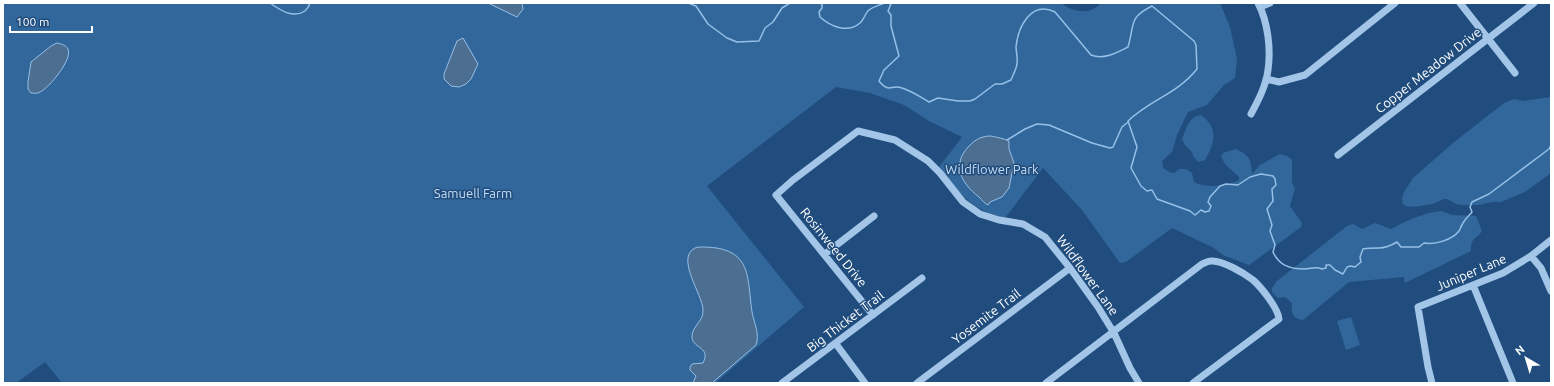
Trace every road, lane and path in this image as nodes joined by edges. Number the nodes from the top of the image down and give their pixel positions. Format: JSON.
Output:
{"nodes":[{"id":1,"x":1270,"y":3,"type":"edge"},
{"id":2,"x":1395,"y":3,"type":"edge"},
{"id":3,"x":1460,"y":3,"type":"edge"},
{"id":4,"x":1534,"y":3,"type":"edge"},
{"id":5,"x":1259,"y":5,"type":"edge"},
{"id":6,"x":1488,"y":38,"type":"junction"},
{"id":7,"x":1515,"y":73,"type":"dead end"},
{"id":8,"x":1266,"y":78,"type":"junction"},
{"id":9,"x":1252,"y":114,"type":"dead end"},
{"id":10,"x":1338,"y":156,"type":"dead end"},
{"id":11,"x":776,"y":195,"type":"joint"},
{"id":12,"x":874,"y":216,"type":"dead end"},
{"id":13,"x":1551,"y":240,"type":"edge"},
{"id":14,"x":826,"y":254,"type":"junction"},
{"id":15,"x":1531,"y":256,"type":"junction"},
{"id":16,"x":1070,"y":268,"type":"junction"},
{"id":17,"x":922,"y":278,"type":"dead end"},
{"id":18,"x":1473,"y":285,"type":"junction"},
{"id":19,"x":1551,"y":291,"type":"edge"},
{"id":20,"x":874,"y":315,"type":"junction"},
{"id":21,"x":1114,"y":333,"type":"junction"},
{"id":22,"x":836,"y":344,"type":"junction"},
{"id":23,"x":782,"y":383,"type":"edge"},
{"id":24,"x":865,"y":383,"type":"edge"},
{"id":25,"x":917,"y":383,"type":"edge"},
{"id":26,"x":1046,"y":383,"type":"edge"},
{"id":27,"x":1139,"y":383,"type":"edge"},
{"id":28,"x":1193,"y":383,"type":"edge"},
{"id":29,"x":1432,"y":383,"type":"edge"},
{"id":30,"x":1513,"y":383,"type":"edge"}],
"edges":[{"from":1,"to":5,"type":"street"},
{"from":2,"to":8,"type":"street"},
{"from":3,"to":6,"type":"street"},
{"from":4,"to":6,"type":"street","name":"Copper Meadow Drive"},
{"from":5,"to":8,"type":"street"},
{"from":6,"to":7,"type":"street"},
{"from":6,"to":10,"type":"street","name":"Copper Meadow Drive"},
{"from":8,"to":9,"type":"street"},
{"from":11,"to":14,"type":"street","name":"Rosinweed Drive"},
{"from":11,"to":16,"type":"street","name":"Wildflower Lane"},
{"from":12,"to":14,"type":"street"},
{"from":13,"to":15,"type":"street","name":"Juniper Lane"},
{"from":14,"to":20,"type":"street","name":"Rosinweed Drive"},
{"from":15,"to":18,"type":"street","name":"Juniper Lane"},
{"from":15,"to":19,"type":"street"},
{"from":16,"to":21,"type":"street","name":"Wildflower Lane"},
{"from":16,"to":25,"type":"street","name":"Yosemite Trail"},
{"from":17,"to":20,"type":"street","name":"Big Thicket Trail"},
{"from":18,"to":29,"type":"street","name":"Juniper Lane"},
{"from":18,"to":30,"type":"street"},
{"from":20,"to":22,"type":"street","name":"Big Thicket Trail"},
{"from":21,"to":26,"type":"street"},
{"from":21,"to":27,"type":"street","name":"Wildflower Lane"},
{"from":21,"to":28,"type":"street"},
{"from":22,"to":23,"type":"street","name":"Big Thicket Trail"},
{"from":22,"to":24,"type":"street"}]}
